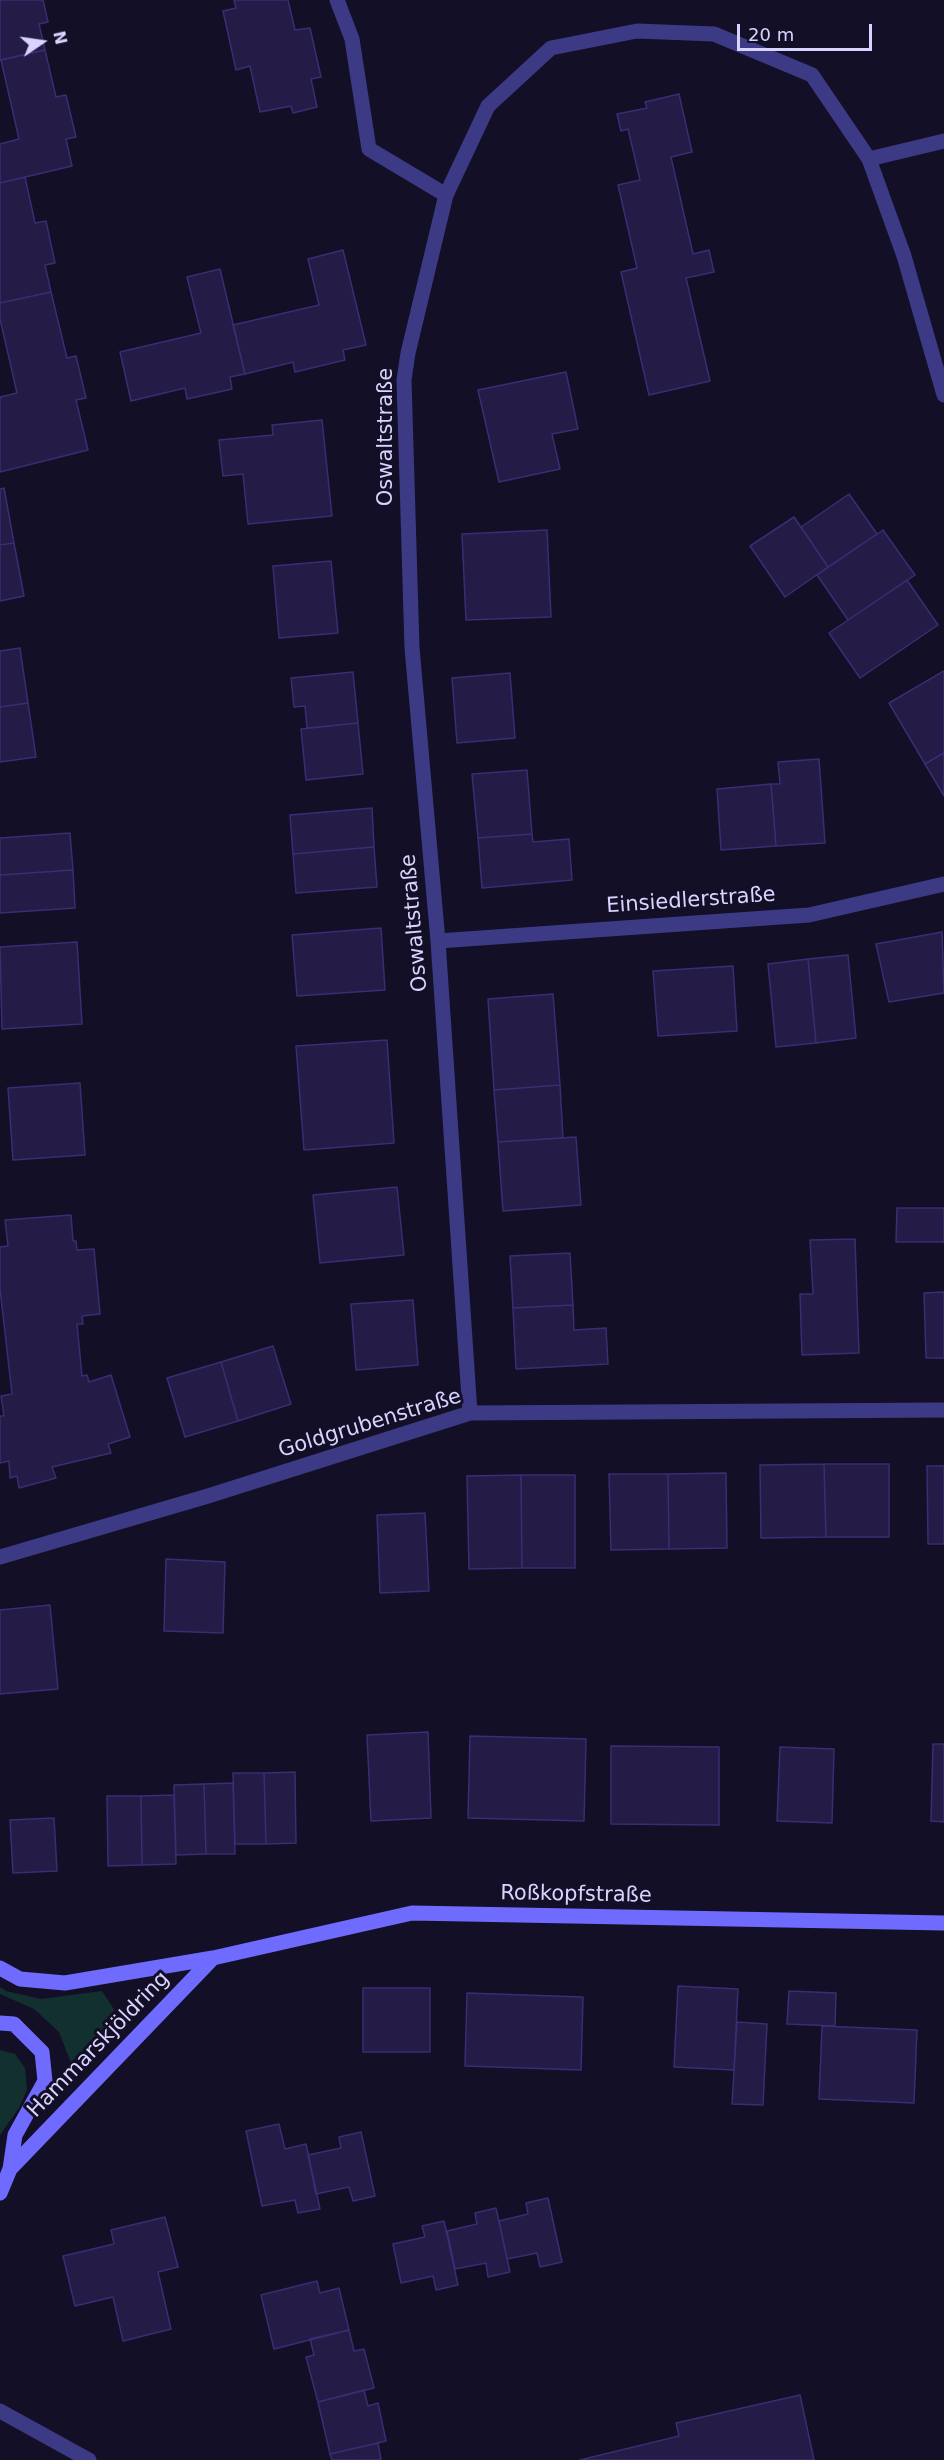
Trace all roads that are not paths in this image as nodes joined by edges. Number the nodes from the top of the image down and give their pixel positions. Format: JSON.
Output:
{"nodes":[{"id":1,"x":338,"y":0,"type":"edge"},
{"id":2,"x":944,"y":141,"type":"edge"},
{"id":3,"x":869,"y":159,"type":"junction"},
{"id":4,"x":446,"y":195,"type":"junction"},
{"id":5,"x":944,"y":395,"type":"edge"},
{"id":6,"x":944,"y":884,"type":"edge"},
{"id":7,"x":438,"y":941,"type":"junction"},
{"id":8,"x":944,"y":1410,"type":"edge"},
{"id":9,"x":470,"y":1413,"type":"junction"},
{"id":10,"x":0,"y":1557,"type":"edge"},
{"id":11,"x":944,"y":1923,"type":"edge"},
{"id":12,"x":213,"y":1958,"type":"junction"},
{"id":13,"x":0,"y":1968,"type":"edge"},
{"id":14,"x":0,"y":2023,"type":"edge"},
{"id":15,"x":10,"y":2169,"type":"junction"},
{"id":16,"x":0,"y":2193,"type":"edge"},
{"id":17,"x":0,"y":2411,"type":"edge"},
{"id":18,"x":89,"y":2460,"type":"edge"}],
"edges":[{"from":1,"to":4,"type":"street"},
{"from":2,"to":3,"type":"street"},
{"from":3,"to":4,"type":"street","name":"Oswaltstraße"},
{"from":3,"to":5,"type":"street","name":"Oswaltstraße"},
{"from":4,"to":7,"type":"street","name":"Oswaltstraße"},
{"from":6,"to":7,"type":"street","name":"Einsiedlerstraße"},
{"from":7,"to":9,"type":"street","name":"Oswaltstraße"},
{"from":8,"to":9,"type":"street","name":"Goldgrubenstraße"},
{"from":9,"to":10,"type":"street","name":"Goldgrubenstraße"},
{"from":11,"to":12,"type":"main road","name":"Roßkopfstraße"},
{"from":12,"to":13,"type":"main road","name":"Roßkopfstraße"},
{"from":12,"to":15,"type":"main road","name":"Hammarskjöldring"},
{"from":14,"to":15,"type":"main road"},
{"from":15,"to":16,"type":"main road","name":"Hammarskjöldring"},
{"from":17,"to":18,"type":"street"}]}
